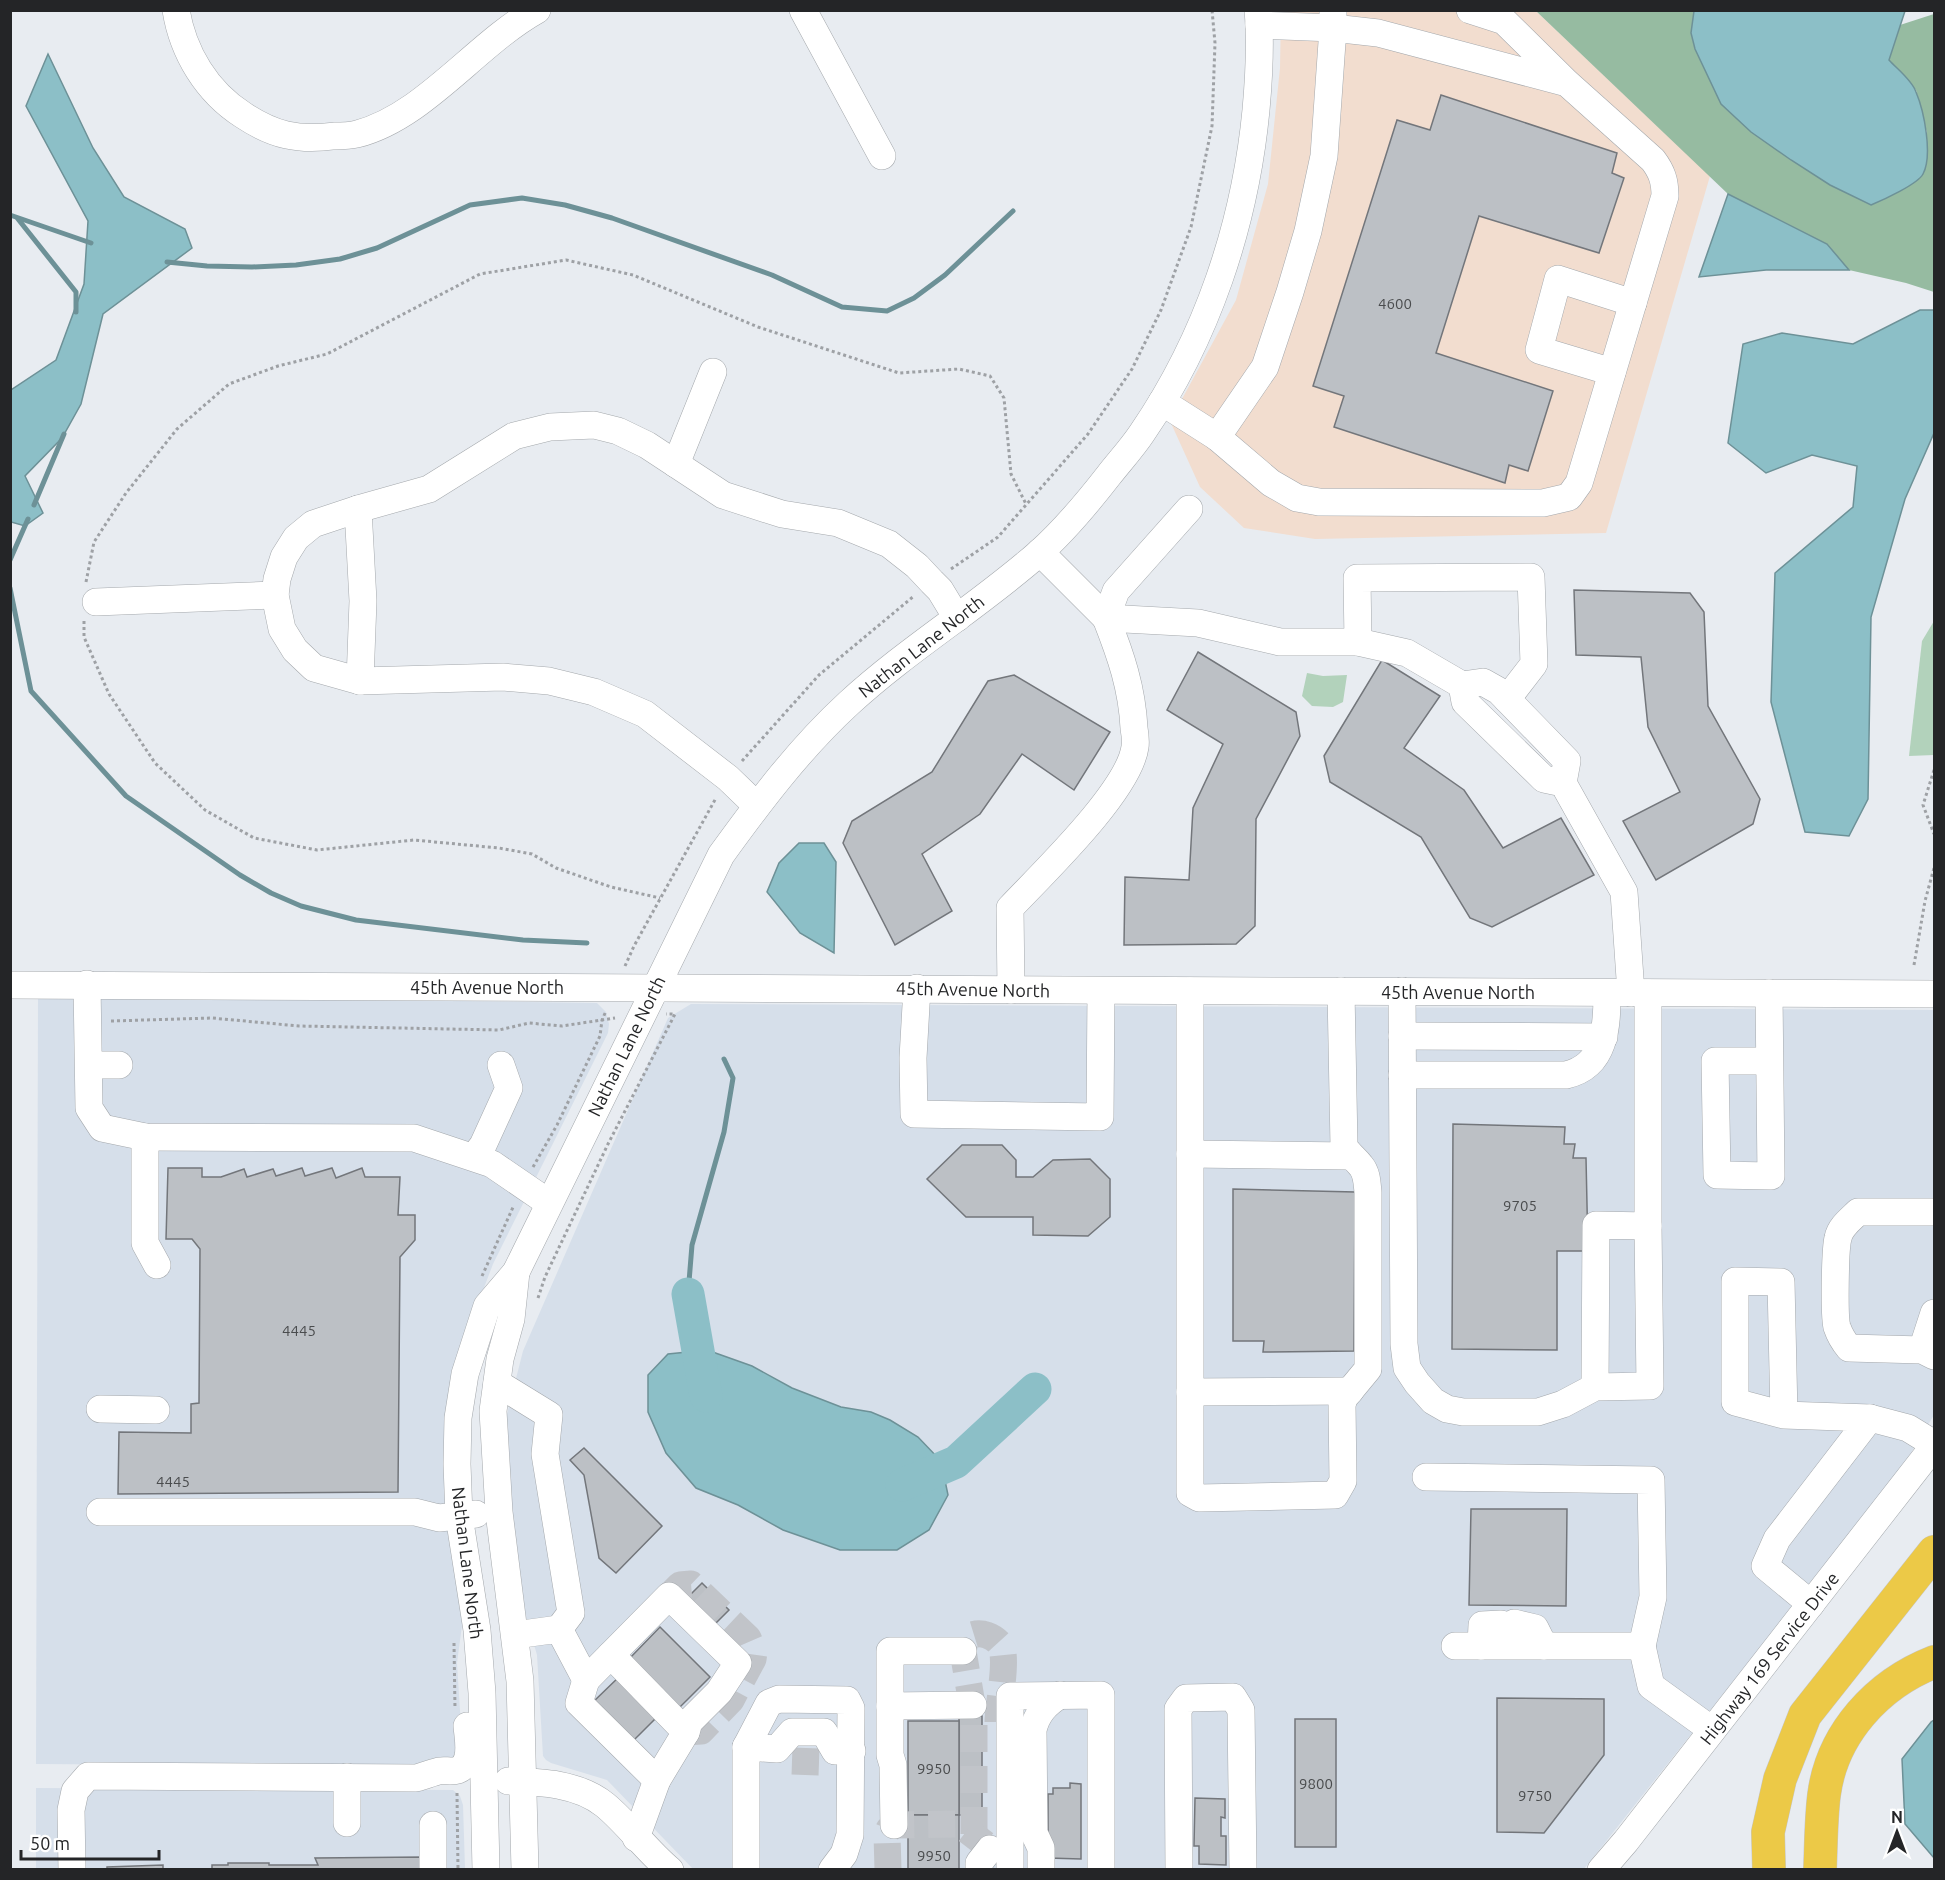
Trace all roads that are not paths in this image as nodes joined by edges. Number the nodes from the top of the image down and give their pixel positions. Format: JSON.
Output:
{"nodes":[{"id":1,"x":176,"y":10,"type":"edge"},
{"id":2,"x":804,"y":10,"type":"edge"},
{"id":3,"x":1470,"y":10,"type":"edge"},
{"id":4,"x":532,"y":12,"type":"edge"},
{"id":5,"x":1259,"y":18,"type":"edge"},
{"id":6,"x":1333,"y":19,"type":"edge"},
{"id":7,"x":1567,"y":82,"type":"junction"},
{"id":8,"x":882,"y":156,"type":"dead end"},
{"id":9,"x":1633,"y":303,"type":"junction"},
{"id":10,"x":713,"y":372,"type":"dead end"},
{"id":11,"x":1612,"y":372,"type":"junction"},
{"id":12,"x":1162,"y":402,"type":"junction"},
{"id":13,"x":1217,"y":437,"type":"junction"},
{"id":14,"x":676,"y":464,"type":"junction"},
{"id":15,"x":358,"y":509,"type":"junction"},
{"id":16,"x":1189,"y":509,"type":"dead end"},
{"id":17,"x":1040,"y":552,"type":"junction"},
{"id":18,"x":275,"y":595,"type":"junction"},
{"id":19,"x":88,"y":600,"type":"road end"},
{"id":20,"x":957,"y":618,"type":"junction"},
{"id":21,"x":1106,"y":618,"type":"junction"},
{"id":22,"x":1358,"y":642,"type":"junction"},
{"id":23,"x":360,"y":681,"type":"junction"},
{"id":24,"x":1462,"y":685,"type":"junction"},
{"id":25,"x":1507,"y":699,"type":"junction"},
{"id":26,"x":1563,"y":783,"type":"junction"},
{"id":27,"x":756,"y":805,"type":"junction"},
{"id":28,"x":87,"y":984,"type":"junction"},
{"id":29,"x":10,"y":985,"type":"edge"},
{"id":30,"x":654,"y":988,"type":"junction"},
{"id":31,"x":917,"y":988,"type":"junction"},
{"id":32,"x":1011,"y":990,"type":"junction"},
{"id":33,"x":1101,"y":991,"type":"junction"},
{"id":34,"x":1190,"y":991,"type":"junction"},
{"id":35,"x":1341,"y":991,"type":"junction"},
{"id":36,"x":1402,"y":991,"type":"junction"},
{"id":37,"x":1629,"y":993,"type":"junction"},
{"id":38,"x":1769,"y":993,"type":"junction"},
{"id":39,"x":1935,"y":994,"type":"edge"},
{"id":40,"x":1402,"y":1036,"type":"junction"},
{"id":41,"x":1604,"y":1037,"type":"junction"},
{"id":42,"x":1769,"y":1061,"type":"dead end"},
{"id":43,"x":89,"y":1065,"type":"junction"},
{"id":44,"x":119,"y":1065,"type":"dead end"},
{"id":45,"x":501,"y":1065,"type":"dead end"},
{"id":46,"x":1402,"y":1075,"type":"junction"},
{"id":47,"x":145,"y":1137,"type":"junction"},
{"id":48,"x":1190,"y":1154,"type":"junction"},
{"id":49,"x":1349,"y":1156,"type":"junction"},
{"id":50,"x":474,"y":1157,"type":"junction"},
{"id":51,"x":549,"y":1203,"type":"junction"},
{"id":52,"x":1935,"y":1212,"type":"edge"},
{"id":53,"x":1648,"y":1226,"type":"junction"},
{"id":54,"x":157,"y":1265,"type":"dead end"},
{"id":55,"x":516,"y":1272,"type":"junction"},
{"id":56,"x":1935,"y":1313,"type":"edge"},
{"id":57,"x":1928,"y":1353,"type":"edge"},
{"id":58,"x":496,"y":1383,"type":"junction"},
{"id":59,"x":1595,"y":1387,"type":"junction"},
{"id":60,"x":1350,"y":1390,"type":"junction"},
{"id":61,"x":1190,"y":1392,"type":"junction"},
{"id":62,"x":100,"y":1409,"type":"dead end"},
{"id":63,"x":156,"y":1410,"type":"dead end"},
{"id":64,"x":1784,"y":1415,"type":"junction"},
{"id":65,"x":1870,"y":1418,"type":"junction"},
{"id":66,"x":1935,"y":1445,"type":"edge"},
{"id":67,"x":1426,"y":1477,"type":"dead end"},
{"id":68,"x":100,"y":1512,"type":"dead end"},
{"id":69,"x":498,"y":1512,"type":"junction"},
{"id":70,"x":459,"y":1516,"type":"junction"},
{"id":71,"x":1935,"y":1552,"type":"edge"},
{"id":72,"x":1811,"y":1604,"type":"junction"},
{"id":73,"x":559,"y":1629,"type":"junction"},
{"id":74,"x":515,"y":1635,"type":"junction"},
{"id":75,"x":466,"y":1642,"type":"junction"},
{"id":76,"x":1455,"y":1646,"type":"dead end"},
{"id":77,"x":1481,"y":1646,"type":"junction"},
{"id":78,"x":1544,"y":1646,"type":"junction"},
{"id":79,"x":1642,"y":1646,"type":"junction"},
{"id":80,"x":963,"y":1651,"type":"dead end"},
{"id":81,"x":611,"y":1655,"type":"junction"},
{"id":82,"x":1935,"y":1662,"type":"edge"},
{"id":83,"x":586,"y":1680,"type":"junction"},
{"id":84,"x":1060,"y":1695,"type":"junction"},
{"id":85,"x":973,"y":1705,"type":"dead end"},
{"id":86,"x":890,"y":1706,"type":"junction"},
{"id":87,"x":1712,"y":1730,"type":"junction"},
{"id":88,"x":686,"y":1732,"type":"junction"},
{"id":89,"x":746,"y":1747,"type":"junction"},
{"id":90,"x":833,"y":1753,"type":"junction"},
{"id":91,"x":347,"y":1777,"type":"junction"},
{"id":92,"x":416,"y":1778,"type":"junction"},
{"id":93,"x":485,"y":1780,"type":"junction"},
{"id":94,"x":657,"y":1780,"type":"junction"},
{"id":95,"x":524,"y":1781,"type":"junction"},
{"id":96,"x":485,"y":1815,"type":"junction"},
{"id":97,"x":347,"y":1823,"type":"dead end"},
{"id":98,"x":433,"y":1825,"type":"dead end"},
{"id":99,"x":894,"y":1825,"type":"dead end"},
{"id":100,"x":636,"y":1838,"type":"junction"},
{"id":101,"x":72,"y":1869,"type":"edge"},
{"id":102,"x":434,"y":1869,"type":"edge"},
{"id":103,"x":486,"y":1869,"type":"edge"},
{"id":104,"x":525,"y":1869,"type":"edge"},
{"id":105,"x":670,"y":1869,"type":"edge"},
{"id":106,"x":746,"y":1869,"type":"edge"},
{"id":107,"x":832,"y":1869,"type":"edge"},
{"id":108,"x":1010,"y":1869,"type":"edge"},
{"id":109,"x":1041,"y":1869,"type":"edge"},
{"id":110,"x":1101,"y":1869,"type":"edge"},
{"id":111,"x":1179,"y":1869,"type":"edge"},
{"id":112,"x":1243,"y":1869,"type":"edge"},
{"id":113,"x":1601,"y":1869,"type":"edge"},
{"id":114,"x":1769,"y":1869,"type":"edge"},
{"id":115,"x":1820,"y":1869,"type":"edge"}],
"edges":[{"from":1,"to":4,"type":"street"},
{"from":2,"to":8,"type":"street"},
{"from":3,"to":7,"type":"street"},
{"from":5,"to":6,"type":"street"},
{"from":5,"to":12,"type":"street","name":"Nathan Lane North"},
{"from":6,"to":7,"type":"street"},
{"from":6,"to":13,"type":"street"},
{"from":7,"to":9,"type":"street"},
{"from":9,"to":11,"type":"street"},
{"from":9,"to":11,"type":"street"},
{"from":10,"to":14,"type":"street"},
{"from":11,"to":13,"type":"street"},
{"from":12,"to":13,"type":"street"},
{"from":12,"to":17,"type":"street","name":"Nathan Lane North"},
{"from":14,"to":15,"type":"street"},
{"from":14,"to":20,"type":"street"},
{"from":15,"to":18,"type":"street"},
{"from":15,"to":23,"type":"street"},
{"from":16,"to":21,"type":"street"},
{"from":17,"to":20,"type":"street","name":"Nathan Lane North"},
{"from":17,"to":21,"type":"street"},
{"from":18,"to":19,"type":"street"},
{"from":18,"to":23,"type":"street"},
{"from":20,"to":27,"type":"street","name":"Nathan Lane North"},
{"from":21,"to":22,"type":"street"},
{"from":21,"to":32,"type":"street"},
{"from":22,"to":24,"type":"street"},
{"from":22,"to":25,"type":"street"},
{"from":23,"to":27,"type":"street"},
{"from":24,"to":25,"type":"street"},
{"from":24,"to":26,"type":"street"},
{"from":25,"to":26,"type":"street"},
{"from":26,"to":37,"type":"street"},
{"from":27,"to":30,"type":"street","name":"Nathan Lane North"},
{"from":28,"to":29,"type":"street","name":"45th Avenue North"},
{"from":28,"to":30,"type":"street","name":"45th Avenue North"},
{"from":28,"to":43,"type":"street"},
{"from":30,"to":31,"type":"street","name":"45th Avenue North"},
{"from":30,"to":51,"type":"street","name":"Nathan Lane North"},
{"from":31,"to":32,"type":"street","name":"45th Avenue North"},
{"from":31,"to":33,"type":"street"},
{"from":32,"to":33,"type":"street","name":"45th Avenue North"},
{"from":33,"to":34,"type":"street","name":"45th Avenue North"},
{"from":34,"to":35,"type":"street","name":"45th Avenue North"},
{"from":34,"to":48,"type":"street"},
{"from":35,"to":36,"type":"street","name":"45th Avenue North"},
{"from":35,"to":49,"type":"street"},
{"from":36,"to":37,"type":"street","name":"45th Avenue North"},
{"from":36,"to":40,"type":"street"},
{"from":37,"to":38,"type":"street","name":"45th Avenue North"},
{"from":37,"to":41,"type":"street"},
{"from":37,"to":53,"type":"street"},
{"from":38,"to":39,"type":"street","name":"45th Avenue North"},
{"from":38,"to":42,"type":"street"},
{"from":40,"to":41,"type":"street"},
{"from":40,"to":46,"type":"street"},
{"from":41,"to":46,"type":"street"},
{"from":43,"to":44,"type":"street"},
{"from":43,"to":47,"type":"street"},
{"from":45,"to":50,"type":"street"},
{"from":46,"to":59,"type":"street"},
{"from":47,"to":50,"type":"street"},
{"from":47,"to":54,"type":"street"},
{"from":48,"to":49,"type":"street"},
{"from":48,"to":61,"type":"street"},
{"from":49,"to":60,"type":"street"},
{"from":50,"to":51,"type":"street"},
{"from":51,"to":55,"type":"street","name":"Nathan Lane North"},
{"from":52,"to":57,"type":"street"},
{"from":53,"to":59,"type":"street"},
{"from":53,"to":59,"type":"street"},
{"from":55,"to":58,"type":"street","name":"Nathan Lane North"},
{"from":55,"to":70,"type":"street","name":"Nathan Lane North"},
{"from":56,"to":57,"type":"street"},
{"from":58,"to":69,"type":"street","name":"Nathan Lane North"},
{"from":58,"to":73,"type":"street"},
{"from":60,"to":61,"type":"street"},
{"from":60,"to":61,"type":"street"},
{"from":62,"to":63,"type":"street"},
{"from":64,"to":64,"type":"street"},
{"from":64,"to":65,"type":"street"},
{"from":65,"to":66,"type":"street"},
{"from":65,"to":72,"type":"street"},
{"from":66,"to":72,"type":"street","name":"Highway 169 Service Drive"},
{"from":67,"to":79,"type":"street"},
{"from":68,"to":70,"type":"street"},
{"from":69,"to":70,"type":"street"},
{"from":69,"to":74,"type":"street","name":"Nathan Lane North"},
{"from":70,"to":75,"type":"street","name":"Nathan Lane North"},
{"from":71,"to":114,"type":"highway"},
{"from":72,"to":87,"type":"street","name":"Highway 169 Service Drive"},
{"from":73,"to":74,"type":"street"},
{"from":73,"to":83,"type":"street"},
{"from":74,"to":95,"type":"street","name":"Nathan Lane North"},
{"from":75,"to":92,"type":"street"},
{"from":75,"to":93,"type":"street","name":"Nathan Lane North"},
{"from":76,"to":77,"type":"street"},
{"from":77,"to":78,"type":"street"},
{"from":77,"to":78,"type":"street"},
{"from":78,"to":79,"type":"street"},
{"from":79,"to":87,"type":"street"},
{"from":80,"to":86,"type":"street"},
{"from":81,"to":83,"type":"street"},
{"from":81,"to":88,"type":"street"},
{"from":81,"to":88,"type":"street"},
{"from":82,"to":115,"type":"highway"},
{"from":83,"to":94,"type":"street"},
{"from":84,"to":108,"type":"street"},
{"from":84,"to":109,"type":"street"},
{"from":84,"to":110,"type":"street"},
{"from":85,"to":86,"type":"street"},
{"from":86,"to":99,"type":"street"},
{"from":87,"to":113,"type":"street","name":"Highway 169 Service Drive"},
{"from":88,"to":94,"type":"street"},
{"from":89,"to":90,"type":"street"},
{"from":89,"to":90,"type":"street"},
{"from":89,"to":106,"type":"street"},
{"from":90,"to":107,"type":"street"},
{"from":91,"to":92,"type":"street"},
{"from":91,"to":97,"type":"street"},
{"from":91,"to":101,"type":"street"},
{"from":92,"to":96,"type":"street"},
{"from":93,"to":95,"type":"street"},
{"from":93,"to":96,"type":"street","name":"Nathan Lane North"},
{"from":94,"to":100,"type":"street"},
{"from":95,"to":100,"type":"street"},
{"from":95,"to":104,"type":"street","name":"Nathan Lane North"},
{"from":96,"to":103,"type":"street","name":"Nathan Lane North"},
{"from":98,"to":102,"type":"street"},
{"from":100,"to":105,"type":"street"},
{"from":111,"to":112,"type":"street"}]}
